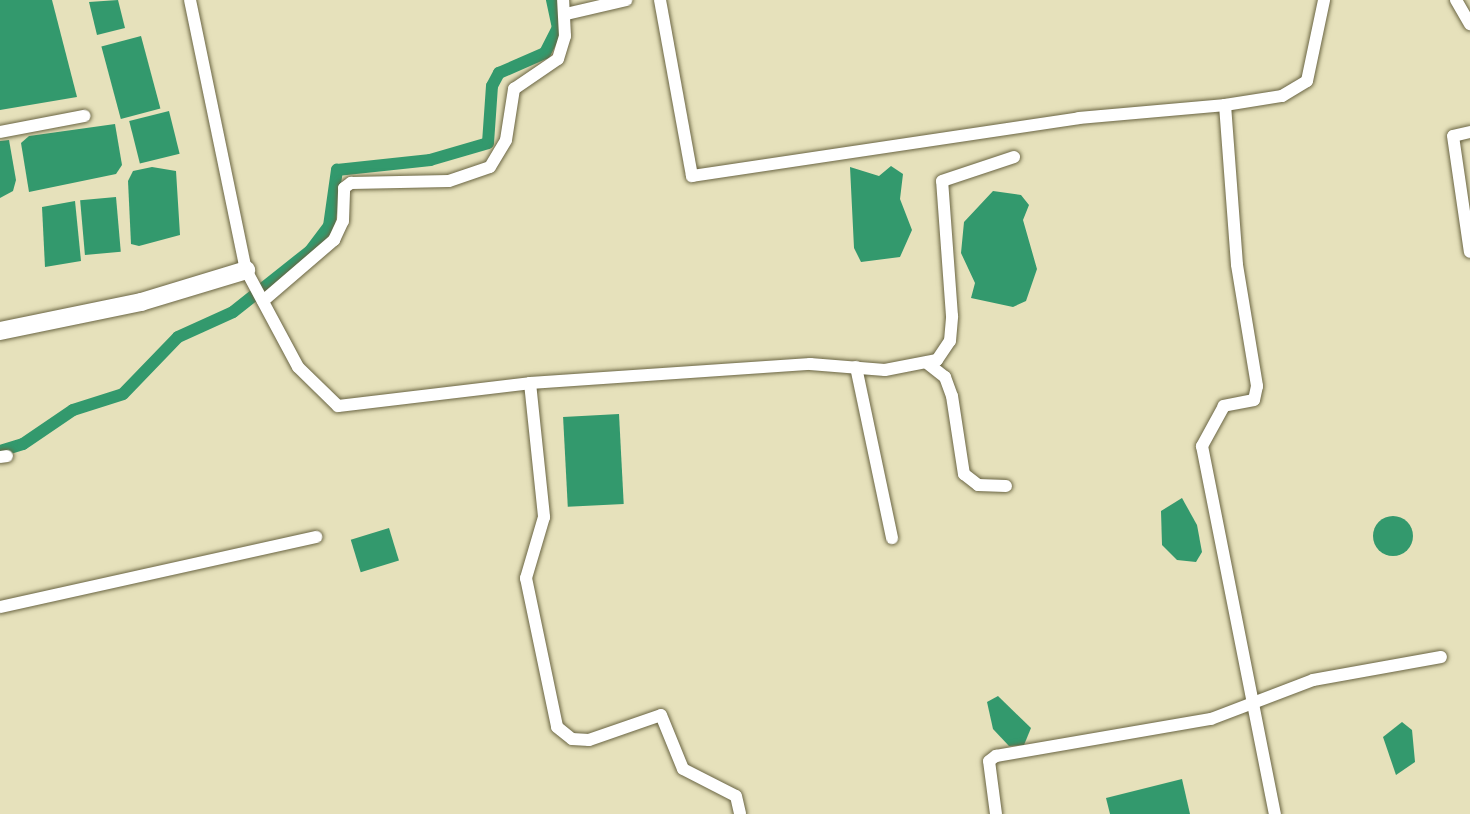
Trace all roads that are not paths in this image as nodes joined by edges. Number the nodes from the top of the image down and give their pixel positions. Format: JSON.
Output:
{"nodes":[{"id":1,"x":190,"y":0,"type":"edge"},
{"id":2,"x":626,"y":0,"type":"edge"},
{"id":3,"x":660,"y":0,"type":"edge"},
{"id":4,"x":1324,"y":0,"type":"edge"},
{"id":5,"x":1456,"y":0,"type":"edge"},
{"id":6,"x":564,"y":7,"type":"edge"},
{"id":7,"x":1470,"y":24,"type":"edge"},
{"id":8,"x":1224,"y":105,"type":"junction"},
{"id":9,"x":84,"y":116,"type":"dead end"},
{"id":10,"x":0,"y":132,"type":"edge"},
{"id":11,"x":1470,"y":132,"type":"edge"},
{"id":12,"x":1014,"y":156,"type":"dead end"},
{"id":13,"x":1470,"y":252,"type":"edge"},
{"id":14,"x":246,"y":270,"type":"junction"},
{"id":15,"x":263,"y":301,"type":"junction"},
{"id":16,"x":0,"y":331,"type":"edge"},
{"id":17,"x":927,"y":363,"type":"junction"},
{"id":18,"x":856,"y":367,"type":"junction"},
{"id":19,"x":530,"y":383,"type":"junction"},
{"id":20,"x":1006,"y":486,"type":"dead end"},
{"id":21,"x":316,"y":537,"type":"dead end"},
{"id":22,"x":892,"y":538,"type":"dead end"},
{"id":23,"x":0,"y":606,"type":"edge"},
{"id":24,"x":1441,"y":657,"type":"dead end"},
{"id":25,"x":1252,"y":698,"type":"junction"},
{"id":26,"x":740,"y":814,"type":"edge"},
{"id":27,"x":996,"y":814,"type":"edge"},
{"id":28,"x":1275,"y":814,"type":"edge"}],
"edges":[{"from":1,"to":14,"type":"street"},
{"from":2,"to":6,"type":"street"},
{"from":3,"to":8,"type":"street"},
{"from":4,"to":8,"type":"street"},
{"from":5,"to":7,"type":"street"},
{"from":6,"to":15,"type":"street"},
{"from":8,"to":25,"type":"street"},
{"from":9,"to":10,"type":"street"},
{"from":11,"to":13,"type":"street"},
{"from":12,"to":17,"type":"street"},
{"from":14,"to":15,"type":"street"},
{"from":14,"to":16,"type":"street"},
{"from":15,"to":19,"type":"street"},
{"from":17,"to":18,"type":"street"},
{"from":17,"to":20,"type":"street"},
{"from":18,"to":19,"type":"street"},
{"from":18,"to":22,"type":"street"},
{"from":19,"to":26,"type":"street"},
{"from":21,"to":23,"type":"street"},
{"from":24,"to":25,"type":"street"},
{"from":25,"to":27,"type":"street"},
{"from":25,"to":28,"type":"street"}]}
